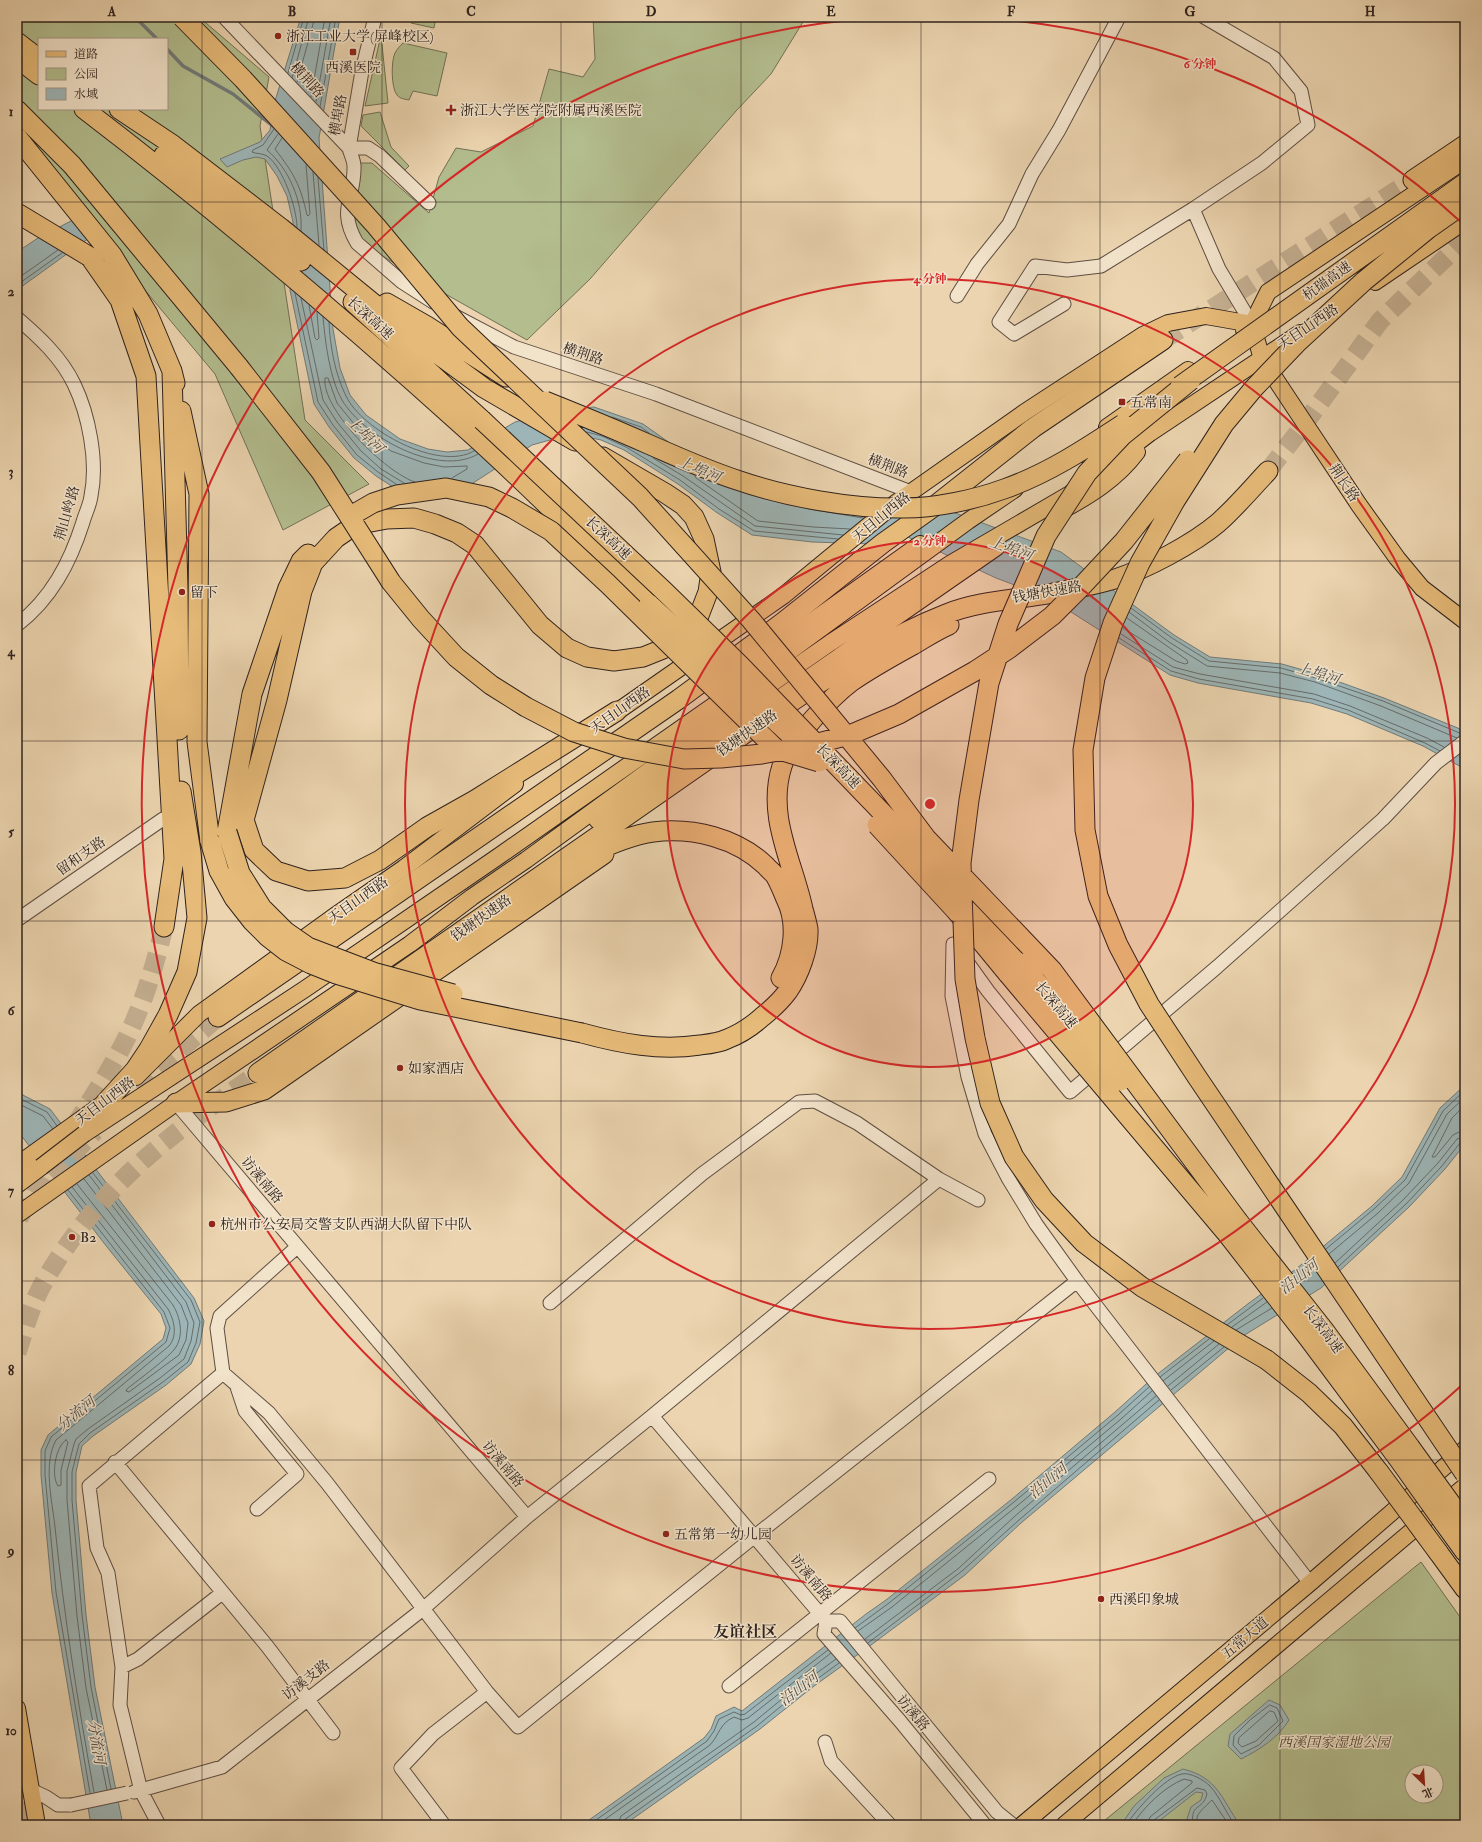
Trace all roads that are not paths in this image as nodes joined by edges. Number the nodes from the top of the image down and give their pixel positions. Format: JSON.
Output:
{"nodes":[{"id":1,"x":182,"y":17,"type":"edge"},
{"id":2,"x":224,"y":17,"type":"edge"},
{"id":3,"x":375,"y":17,"type":"edge"},
{"id":4,"x":1119,"y":17,"type":"edge"},
{"id":5,"x":1204,"y":17,"type":"edge"},
{"id":6,"x":27,"y":53,"type":"edge"},
{"id":7,"x":38,"y":73,"type":"edge"},
{"id":8,"x":17,"y":110,"type":"edge"},
{"id":9,"x":85,"y":110,"type":"edge"},
{"id":10,"x":105,"y":110,"type":"edge"},
{"id":11,"x":120,"y":110,"type":"edge"},
{"id":12,"x":17,"y":137,"type":"edge"},
{"id":13,"x":1465,"y":145,"type":"edge"},
{"id":14,"x":348,"y":148,"type":"junction"},
{"id":15,"x":1465,"y":160,"type":"edge"},
{"id":16,"x":1413,"y":180,"type":"tunnel mouth"},
{"id":17,"x":1465,"y":183,"type":"edge"},
{"id":18,"x":429,"y":203,"type":"dead end"},
{"id":19,"x":1465,"y":203,"type":"edge"},
{"id":20,"x":1193,"y":209,"type":"junction"},
{"id":21,"x":17,"y":213,"type":"edge"},
{"id":22,"x":1465,"y":221,"type":"edge"},
{"id":23,"x":279,"y":235,"type":"junction"},
{"id":24,"x":340,"y":284,"type":"junction"},
{"id":25,"x":957,"y":296,"type":"dead end"},
{"id":26,"x":1064,"y":304,"type":"dead end"},
{"id":27,"x":17,"y":318,"type":"edge"},
{"id":28,"x":1252,"y":324,"type":"junction"},
{"id":29,"x":1163,"y":340,"type":"tunnel mouth"},
{"id":30,"x":1262,"y":359,"type":"junction"},
{"id":31,"x":172,"y":371,"type":"junction"},
{"id":32,"x":146,"y":376,"type":"junction"},
{"id":33,"x":1191,"y":380,"type":"junction"},
{"id":34,"x":1224,"y":424,"type":"junction"},
{"id":35,"x":475,"y":425,"type":"junction"},
{"id":36,"x":1268,"y":471,"type":"tunnel mouth"},
{"id":37,"x":174,"y":483,"type":"junction"},
{"id":38,"x":911,"y":492,"type":"junction"},
{"id":39,"x":1027,"y":597,"type":"junction"},
{"id":40,"x":1465,"y":622,"type":"edge"},
{"id":41,"x":17,"y":625,"type":"edge"},
{"id":42,"x":618,"y":711,"type":"junction"},
{"id":43,"x":1465,"y":741,"type":"edge"},
{"id":44,"x":819,"y":762,"type":"junction"},
{"id":45,"x":163,"y":819,"type":"dead end"},
{"id":46,"x":653,"y":832,"type":"junction"},
{"id":47,"x":511,"y":897,"type":"junction"},
{"id":48,"x":17,"y":920,"type":"edge"},
{"id":49,"x":164,"y":927,"type":"tunnel mouth"},
{"id":50,"x":1015,"y":969,"type":"junction"},
{"id":51,"x":218,"y":1017,"type":"tunnel mouth"},
{"id":52,"x":583,"y":1028,"type":"junction"},
{"id":53,"x":258,"y":1072,"type":"tunnel mouth"},
{"id":54,"x":106,"y":1103,"type":"junction"},
{"id":55,"x":176,"y":1103,"type":"junction"},
{"id":56,"x":79,"y":1129,"type":"junction"},
{"id":57,"x":23,"y":1161,"type":"edge"},
{"id":58,"x":939,"y":1178,"type":"junction"},
{"id":59,"x":17,"y":1185,"type":"edge"},
{"id":60,"x":978,"y":1200,"type":"dead end"},
{"id":61,"x":17,"y":1215,"type":"edge"},
{"id":62,"x":1233,"y":1228,"type":"junction"},
{"id":63,"x":297,"y":1247,"type":"junction"},
{"id":64,"x":1077,"y":1281,"type":"junction"},
{"id":65,"x":550,"y":1303,"type":"dead end"},
{"id":66,"x":223,"y":1374,"type":"junction"},
{"id":67,"x":236,"y":1385,"type":"junction"},
{"id":68,"x":652,"y":1416,"type":"junction"},
{"id":69,"x":1465,"y":1449,"type":"edge"},
{"id":70,"x":115,"y":1462,"type":"junction"},
{"id":71,"x":1465,"y":1474,"type":"edge"},
{"id":72,"x":989,"y":1479,"type":"dead end"},
{"id":73,"x":1465,"y":1486,"type":"edge"},
{"id":74,"x":257,"y":1510,"type":"dead end"},
{"id":75,"x":527,"y":1517,"type":"junction"},
{"id":76,"x":1455,"y":1520,"type":"edge"},
{"id":77,"x":755,"y":1536,"type":"junction"},
{"id":78,"x":1465,"y":1552,"type":"edge"},
{"id":79,"x":1310,"y":1583,"type":"junction"},
{"id":80,"x":1465,"y":1589,"type":"edge"},
{"id":81,"x":222,"y":1593,"type":"junction"},
{"id":82,"x":423,"y":1609,"type":"junction"},
{"id":83,"x":823,"y":1617,"type":"junction"},
{"id":84,"x":122,"y":1667,"type":"junction"},
{"id":85,"x":729,"y":1686,"type":"dead end"},
{"id":86,"x":487,"y":1692,"type":"junction"},
{"id":87,"x":307,"y":1700,"type":"junction"},
{"id":88,"x":17,"y":1708,"type":"edge"},
{"id":89,"x":333,"y":1733,"type":"dead end"},
{"id":90,"x":825,"y":1742,"type":"dead end"},
{"id":91,"x":31,"y":1790,"type":"junction"},
{"id":92,"x":142,"y":1791,"type":"junction"},
{"id":93,"x":37,"y":1825,"type":"edge"},
{"id":94,"x":159,"y":1825,"type":"edge"},
{"id":95,"x":444,"y":1825,"type":"edge"},
{"id":96,"x":890,"y":1825,"type":"edge"},
{"id":97,"x":985,"y":1825,"type":"edge"},
{"id":98,"x":1013,"y":1825,"type":"edge"},
{"id":99,"x":1022,"y":1825,"type":"edge"},
{"id":100,"x":1064,"y":1825,"type":"edge"}],
"edges":[{"from":1,"to":62,"type":"highway","bridge":true},
{"from":2,"to":14,"type":"street","name":"横荆路"},
{"from":3,"to":14,"type":"street","name":"横埠路"},
{"from":4,"to":25,"type":"street"},
{"from":5,"to":20,"type":"street"},
{"from":6,"to":7,"type":"highway"},
{"from":8,"to":34,"type":"highway","bridge":true},
{"from":9,"to":35,"type":"highway","name":"长深高速"},
{"from":10,"to":23,"type":"highway"},
{"from":11,"to":23,"type":"highway"},
{"from":12,"to":31,"type":"highway"},
{"from":13,"to":16,"type":"highway"},
{"from":14,"to":18,"type":"street"},
{"from":14,"to":38,"type":"street","name":"横荆路"},
{"from":15,"to":28,"type":"main road","name":"天目山西路"},
{"from":17,"to":33,"type":"highway","name":"杭瑞高速","bridge":true},
{"from":19,"to":34,"type":"highway","name":"杭瑞高速","bridge":true},
{"from":20,"to":26,"type":"street"},
{"from":20,"to":28,"type":"street"},
{"from":21,"to":32,"type":"highway"},
{"from":22,"to":30,"type":"main road","name":"天目山西路"},
{"from":23,"to":24,"type":"highway"},
{"from":24,"to":33,"type":"highway","bridge":true},
{"from":24,"to":35,"type":"highway","name":"长深高速"},
{"from":24,"to":42,"type":"highway","bridge":true},
{"from":27,"to":41,"type":"street","name":"荆山岭路"},
{"from":28,"to":30,"type":"main road","name":"荆长路"},
{"from":28,"to":38,"type":"main road","name":"天目山西路"},
{"from":28,"to":56,"type":"main road","name":"天目山西路"},
{"from":29,"to":51,"type":"highway"},
{"from":30,"to":40,"type":"main road","name":"荆长路"},
{"from":30,"to":55,"type":"main road","name":"天目山西路"},
{"from":31,"to":37,"type":"highway"},
{"from":31,"to":52,"type":"highway","bridge":true},
{"from":32,"to":37,"type":"highway"},
{"from":32,"to":49,"type":"highway"},
{"from":33,"to":80,"type":"highway","bridge":true},
{"from":34,"to":71,"type":"highway","bridge":true},
{"from":35,"to":44,"type":"highway","name":"长深高速","bridge":true},
{"from":35,"to":50,"type":"highway","name":"长深高速","bridge":true},
{"from":36,"to":39,"type":"highway","name":"钱塘快速路","bridge":true},
{"from":37,"to":54,"type":"highway"},
{"from":38,"to":42,"type":"main road","name":"天目山西路"},
{"from":39,"to":47,"type":"highway","name":"钱塘快速路"},
{"from":39,"to":52,"type":"highway"},
{"from":42,"to":54,"type":"main road","name":"天目山西路"},
{"from":43,"to":64,"type":"street"},
{"from":44,"to":50,"type":"highway","name":"长深高速","bridge":true},
{"from":44,"to":52,"type":"highway","bridge":true},
{"from":45,"to":48,"type":"street","name":"留和支路"},
{"from":46,"to":47,"type":"highway"},
{"from":46,"to":52,"type":"highway"},
{"from":46,"to":55,"type":"highway"},
{"from":47,"to":53,"type":"highway","name":"钱塘快速路"},
{"from":50,"to":62,"type":"highway","name":"长深高速","bridge":true},
{"from":54,"to":56,"type":"main road","name":"天目山西路"},
{"from":55,"to":61,"type":"main road","name":"天目山西路"},
{"from":55,"to":63,"type":"street","name":"访溪南路"},
{"from":56,"to":57,"type":"main road","name":"天目山西路"},
{"from":56,"to":59,"type":"main road","name":"天目山西路","bridge":true},
{"from":58,"to":60,"type":"street"},
{"from":58,"to":65,"type":"street"},
{"from":58,"to":68,"type":"street"},
{"from":62,"to":76,"type":"highway","name":"长深高速","bridge":true},
{"from":63,"to":66,"type":"street"},
{"from":63,"to":75,"type":"street","name":"访溪南路"},
{"from":64,"to":77,"type":"street"},
{"from":64,"to":79,"type":"street"},
{"from":66,"to":67,"type":"street"},
{"from":66,"to":70,"type":"street"},
{"from":67,"to":74,"type":"street"},
{"from":67,"to":82,"type":"street"},
{"from":68,"to":75,"type":"street"},
{"from":68,"to":77,"type":"street","name":"访溪南路"},
{"from":69,"to":79,"type":"main road","name":"五常大道"},
{"from":70,"to":81,"type":"street"},
{"from":70,"to":84,"type":"street"},
{"from":72,"to":83,"type":"street"},
{"from":73,"to":100,"type":"main road","name":"五常大道"},
{"from":75,"to":82,"type":"street","name":"访溪支路"},
{"from":76,"to":78,"type":"highway","name":"长深高速"},
{"from":77,"to":83,"type":"street","name":"访溪南路"},
{"from":77,"to":86,"type":"street"},
{"from":79,"to":99,"type":"main road","name":"五常大道"},
{"from":81,"to":84,"type":"street"},
{"from":81,"to":87,"type":"street"},
{"from":82,"to":86,"type":"street"},
{"from":82,"to":87,"type":"street","name":"访溪支路"},
{"from":83,"to":85,"type":"street"},
{"from":83,"to":97,"type":"street","name":"访溪路"},
{"from":83,"to":98,"type":"street"},
{"from":84,"to":92,"type":"street"},
{"from":86,"to":95,"type":"street"},
{"from":87,"to":89,"type":"street"},
{"from":87,"to":92,"type":"street","name":"访溪支路"},
{"from":88,"to":91,"type":"main road"},
{"from":90,"to":96,"type":"street"},
{"from":91,"to":92,"type":"street","name":"访溪支路","bridge":true},
{"from":91,"to":93,"type":"main road"},
{"from":92,"to":94,"type":"street"}]}
